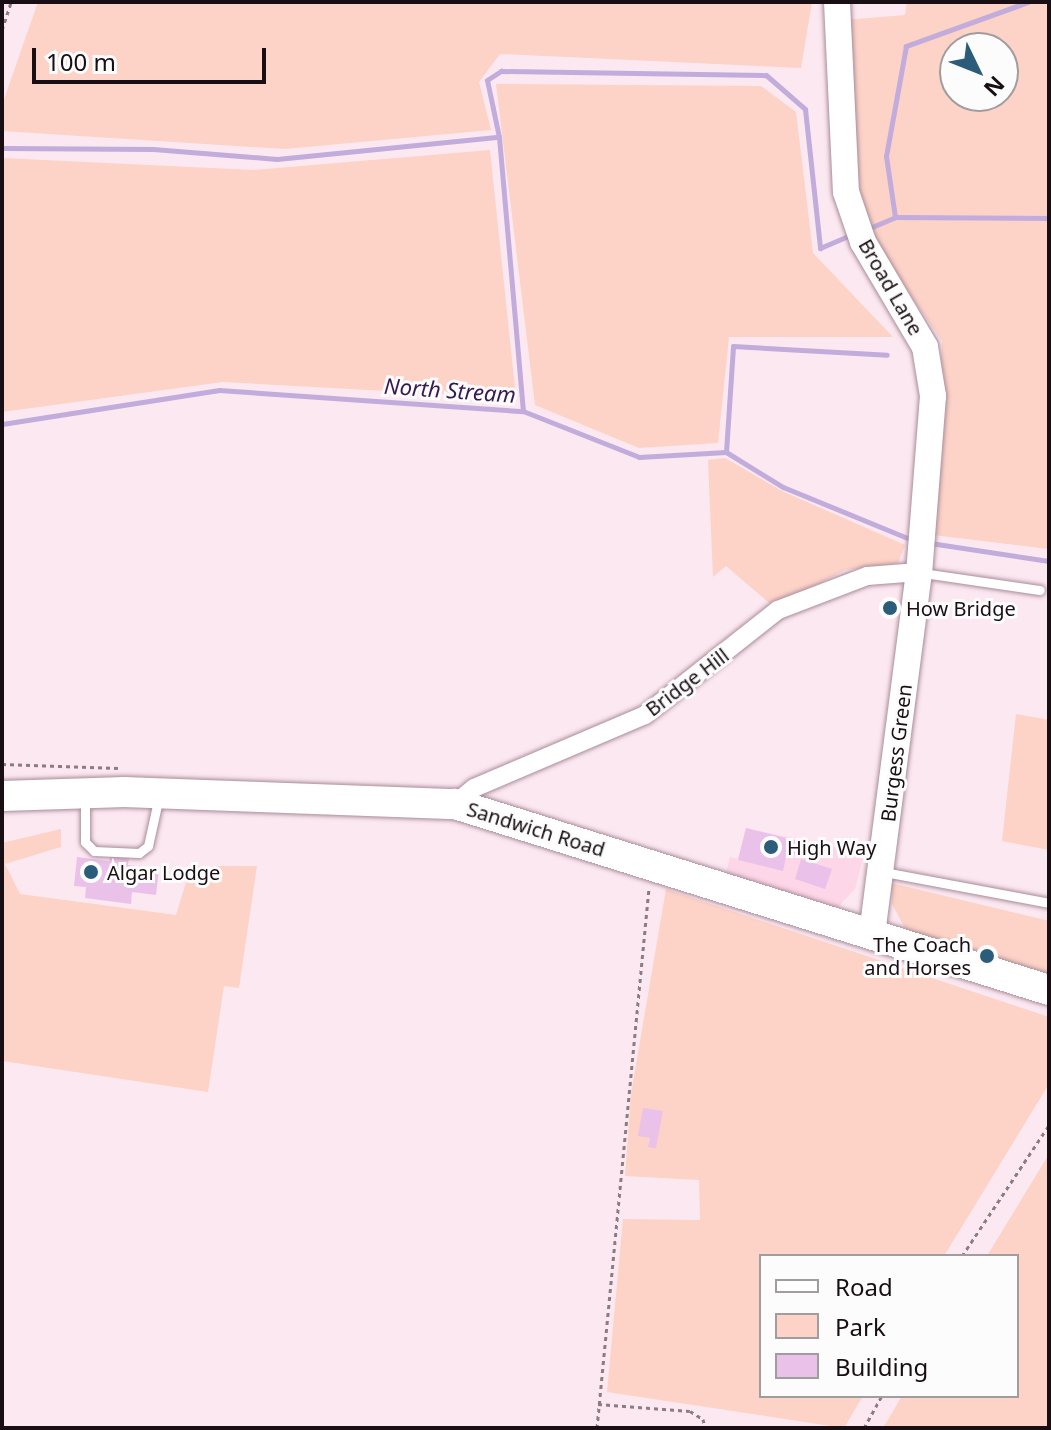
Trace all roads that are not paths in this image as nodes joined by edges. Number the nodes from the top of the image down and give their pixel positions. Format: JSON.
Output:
{"nodes":[{"id":1,"x":837,"y":2,"type":"edge"},
{"id":2,"x":921,"y":552,"type":"junction"},
{"id":3,"x":1040,"y":590,"type":"dead end"},
{"id":4,"x":84,"y":792,"type":"junction"},
{"id":5,"x":160,"y":793,"type":"junction"},
{"id":6,"x":2,"y":796,"type":"edge"},
{"id":7,"x":455,"y":804,"type":"junction"},
{"id":8,"x":881,"y":871,"type":"junction"},
{"id":9,"x":1049,"y":903,"type":"edge"},
{"id":10,"x":872,"y":934,"type":"junction"},
{"id":11,"x":1049,"y":990,"type":"edge"}],
"edges":[{"from":1,"to":2,"type":"street","name":"Broad Lane"},
{"from":2,"to":3,"type":"lane"},
{"from":2,"to":7,"type":"street","name":"Bridge Hill"},
{"from":2,"to":8,"type":"street","name":"Burgess Green"},
{"from":4,"to":5,"type":"main road","name":"Sandwich Road"},
{"from":4,"to":5,"type":"lane"},
{"from":4,"to":6,"type":"main road","name":"Sandwich Road"},
{"from":5,"to":7,"type":"main road","name":"Sandwich Road"},
{"from":7,"to":10,"type":"main road","name":"Sandwich Road"},
{"from":8,"to":9,"type":"lane"},
{"from":8,"to":10,"type":"street","name":"Burgess Green"},
{"from":10,"to":11,"type":"main road","name":"Sandwich Road"}]}
